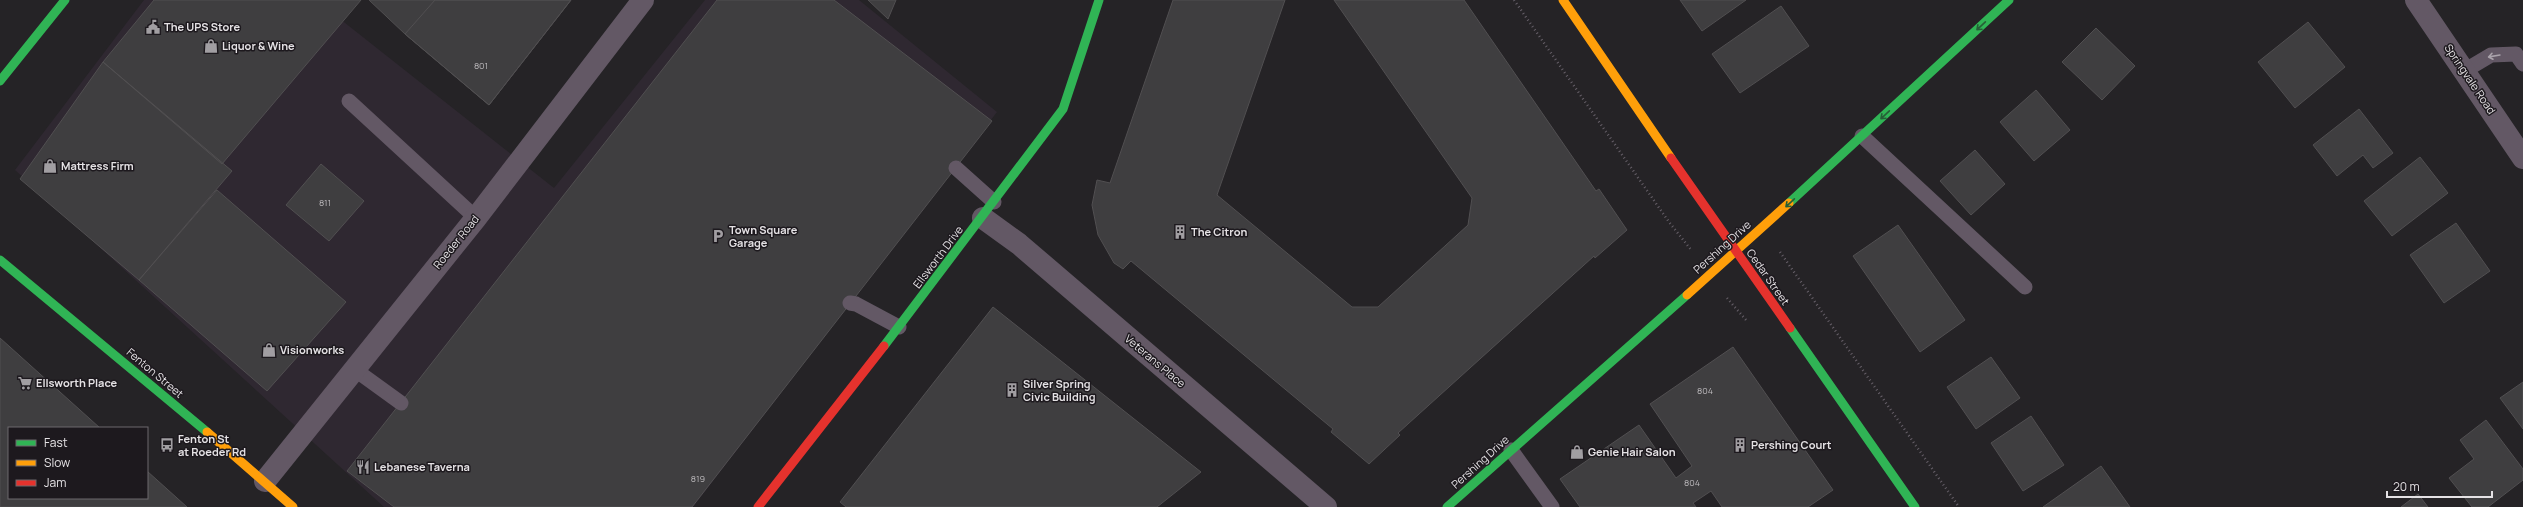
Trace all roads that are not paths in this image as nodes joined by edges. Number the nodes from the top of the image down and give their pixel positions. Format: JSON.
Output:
{"nodes":[{"id":1,"x":65,"y":0,"type":"edge"},
{"id":2,"x":643,"y":0,"type":"edge"},
{"id":3,"x":1100,"y":0,"type":"edge"},
{"id":4,"x":1563,"y":0,"type":"edge"},
{"id":5,"x":2009,"y":0,"type":"edge"},
{"id":6,"x":2416,"y":0,"type":"edge"},
{"id":7,"x":2523,"y":64,"type":"edge"},
{"id":8,"x":2464,"y":71,"type":"junction"},
{"id":9,"x":0,"y":81,"type":"edge"},
{"id":10,"x":349,"y":101,"type":"dead end"},
{"id":11,"x":1862,"y":136,"type":"junction"},
{"id":12,"x":2523,"y":158,"type":"edge"},
{"id":13,"x":956,"y":168,"type":"dead end"},
{"id":14,"x":988,"y":210,"type":"junction"},
{"id":15,"x":476,"y":218,"type":"junction"},
{"id":16,"x":1736,"y":252,"type":"junction"},
{"id":17,"x":0,"y":260,"type":"edge"},
{"id":18,"x":2025,"y":287,"type":"dead end"},
{"id":19,"x":850,"y":304,"type":"dead end"},
{"id":20,"x":899,"y":327,"type":"junction"},
{"id":21,"x":354,"y":369,"type":"junction"},
{"id":22,"x":401,"y":402,"type":"dead end"},
{"id":23,"x":1511,"y":450,"type":"junction"},
{"id":24,"x":265,"y":481,"type":"junction"},
{"id":25,"x":293,"y":507,"type":"edge"},
{"id":26,"x":758,"y":507,"type":"edge"},
{"id":27,"x":1326,"y":507,"type":"edge"},
{"id":28,"x":1447,"y":507,"type":"edge"},
{"id":29,"x":1552,"y":507,"type":"edge"},
{"id":30,"x":1915,"y":507,"type":"edge"}],
"edges":[{"from":1,"to":9,"type":"main road"},
{"from":2,"to":15,"type":"street","name":"Roeder Road"},
{"from":3,"to":14,"type":"main road","name":"Ellsworth Drive"},
{"from":4,"to":16,"type":"main road","name":"Cedar Street"},
{"from":5,"to":11,"type":"main road","name":"Pershing Drive","one_way":true},
{"from":6,"to":8,"type":"street","name":"Springvale Road"},
{"from":7,"to":8,"type":"lane","one_way":true},
{"from":8,"to":12,"type":"street","name":"Springvale Road"},
{"from":10,"to":15,"type":"lane"},
{"from":11,"to":16,"type":"main road","name":"Pershing Drive","one_way":true},
{"from":11,"to":18,"type":"lane"},
{"from":13,"to":14,"type":"lane"},
{"from":14,"to":20,"type":"main road","name":"Ellsworth Drive"},
{"from":14,"to":27,"type":"street","name":"Veterans Place"},
{"from":15,"to":21,"type":"street","name":"Roeder Road"},
{"from":16,"to":23,"type":"main road","name":"Pershing Drive"},
{"from":16,"to":30,"type":"main road","name":"Cedar Street"},
{"from":17,"to":24,"type":"main road","name":"Fenton Street"},
{"from":19,"to":20,"type":"lane"},
{"from":20,"to":26,"type":"main road","name":"Ellsworth Drive"},
{"from":21,"to":22,"type":"lane"},
{"from":21,"to":24,"type":"street","name":"Roeder Road"},
{"from":23,"to":28,"type":"main road","name":"Pershing Drive"},
{"from":23,"to":29,"type":"lane"},
{"from":24,"to":25,"type":"main road","name":"Fenton Street"}]}
